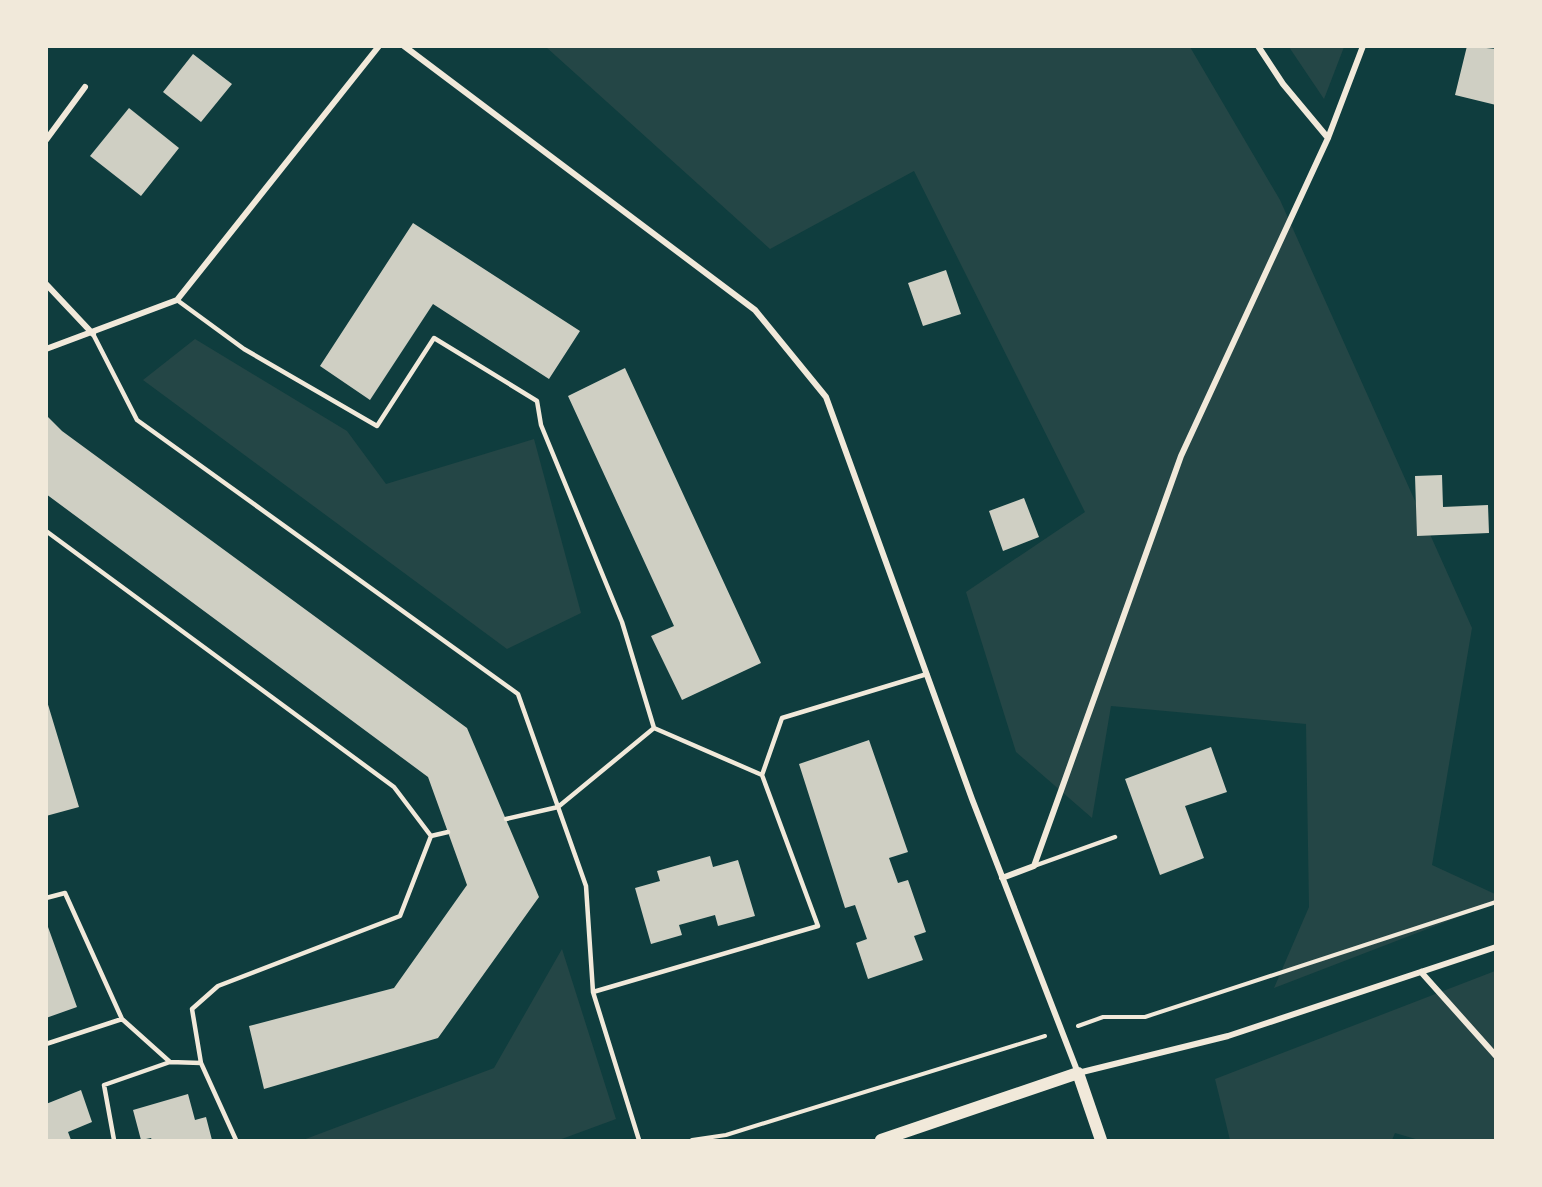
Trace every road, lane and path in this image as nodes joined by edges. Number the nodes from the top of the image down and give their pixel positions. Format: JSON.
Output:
{"nodes":[{"id":1,"x":380,"y":46,"type":"edge"},
{"id":2,"x":404,"y":46,"type":"edge"},
{"id":3,"x":1258,"y":46,"type":"edge"},
{"id":4,"x":1364,"y":46,"type":"edge"},
{"id":5,"x":85,"y":87,"type":"dead end"},
{"id":6,"x":1328,"y":138,"type":"junction"},
{"id":7,"x":46,"y":140,"type":"edge"},
{"id":8,"x":46,"y":284,"type":"edge"},
{"id":9,"x":177,"y":300,"type":"junction"},
{"id":10,"x":93,"y":334,"type":"junction"},
{"id":11,"x":46,"y":349,"type":"edge"},
{"id":12,"x":46,"y":531,"type":"edge"},
{"id":13,"x":927,"y":674,"type":"junction"},
{"id":14,"x":654,"y":728,"type":"junction"},
{"id":15,"x":762,"y":775,"type":"junction"},
{"id":16,"x":558,"y":807,"type":"junction"},
{"id":17,"x":506,"y":819,"type":"dead end"},
{"id":18,"x":448,"y":832,"type":"dead end"},
{"id":19,"x":431,"y":836,"type":"junction"},
{"id":20,"x":1115,"y":837,"type":"dead end"},
{"id":21,"x":1034,"y":866,"type":"junction"},
{"id":22,"x":1002,"y":878,"type":"junction"},
{"id":23,"x":46,"y":898,"type":"edge"},
{"id":24,"x":1496,"y":902,"type":"edge"},
{"id":25,"x":1496,"y":947,"type":"edge"},
{"id":26,"x":1421,"y":972,"type":"junction"},
{"id":27,"x":593,"y":992,"type":"junction"},
{"id":28,"x":122,"y":1019,"type":"junction"},
{"id":29,"x":1061,"y":1031,"type":"junction"},
{"id":30,"x":46,"y":1044,"type":"edge"},
{"id":31,"x":1496,"y":1056,"type":"edge"},
{"id":32,"x":170,"y":1062,"type":"junction"},
{"id":33,"x":201,"y":1063,"type":"junction"},
{"id":34,"x":1078,"y":1073,"type":"junction"},
{"id":35,"x":114,"y":1140,"type":"edge"},
{"id":36,"x":237,"y":1140,"type":"edge"},
{"id":37,"x":639,"y":1140,"type":"edge"},
{"id":38,"x":692,"y":1140,"type":"edge"},
{"id":39,"x":881,"y":1140,"type":"edge"},
{"id":40,"x":1101,"y":1140,"type":"edge"}],
"edges":[{"from":1,"to":9,"type":"street"},
{"from":2,"to":13,"type":"street"},
{"from":3,"to":6,"type":"street"},
{"from":4,"to":6,"type":"street"},
{"from":5,"to":7,"type":"street"},
{"from":6,"to":21,"type":"street"},
{"from":8,"to":10,"type":"street"},
{"from":9,"to":10,"type":"street"},
{"from":9,"to":14,"type":"lane"},
{"from":10,"to":11,"type":"street"},
{"from":10,"to":16,"type":"lane"},
{"from":12,"to":19,"type":"lane"},
{"from":13,"to":15,"type":"lane"},
{"from":13,"to":22,"type":"street"},
{"from":14,"to":15,"type":"lane"},
{"from":14,"to":16,"type":"lane"},
{"from":15,"to":27,"type":"lane"},
{"from":16,"to":17,"type":"lane"},
{"from":16,"to":27,"type":"lane"},
{"from":18,"to":19,"type":"lane"},
{"from":19,"to":33,"type":"lane"},
{"from":20,"to":21,"type":"lane"},
{"from":21,"to":22,"type":"street"},
{"from":22,"to":29,"type":"street"},
{"from":23,"to":28,"type":"lane"},
{"from":24,"to":29,"type":"path"},
{"from":25,"to":26,"type":"street"},
{"from":26,"to":31,"type":"street"},
{"from":26,"to":34,"type":"street"},
{"from":27,"to":37,"type":"lane"},
{"from":28,"to":30,"type":"lane"},
{"from":28,"to":32,"type":"lane"},
{"from":29,"to":34,"type":"street"},
{"from":29,"to":38,"type":"path"},
{"from":32,"to":33,"type":"lane"},
{"from":32,"to":35,"type":"lane"},
{"from":33,"to":36,"type":"lane"},
{"from":34,"to":39,"type":"main road"},
{"from":34,"to":40,"type":"main road"}]}
